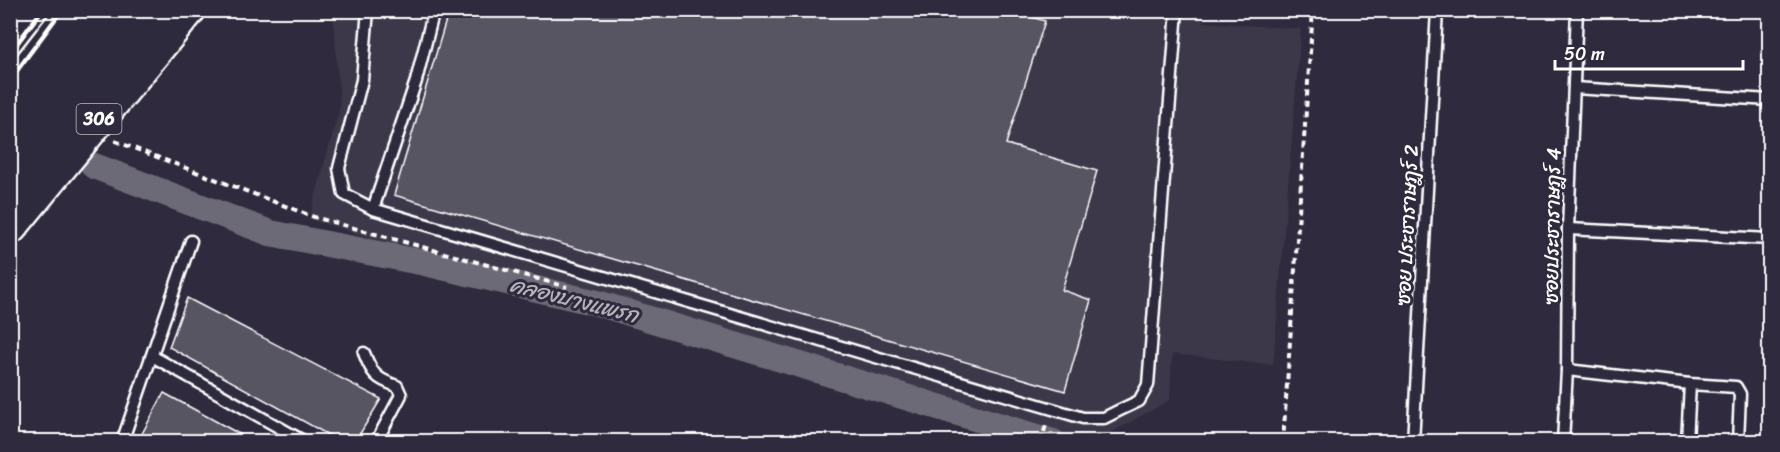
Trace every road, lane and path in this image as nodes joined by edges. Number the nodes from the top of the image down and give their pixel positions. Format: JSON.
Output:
{"nodes":[{"id":1,"x":74,"y":10,"type":"edge"},
{"id":2,"x":115,"y":10,"type":"edge"},
{"id":3,"x":154,"y":10,"type":"edge"},
{"id":4,"x":188,"y":10,"type":"edge"},
{"id":5,"x":368,"y":10,"type":"edge"},
{"id":6,"x":434,"y":10,"type":"edge"},
{"id":7,"x":1177,"y":10,"type":"edge"},
{"id":8,"x":1313,"y":10,"type":"edge"},
{"id":9,"x":1437,"y":10,"type":"edge"},
{"id":10,"x":1577,"y":10,"type":"edge"},
{"id":11,"x":1574,"y":88,"type":"junction"},
{"id":12,"x":10,"y":92,"type":"edge"},
{"id":13,"x":1770,"y":99,"type":"edge"},
{"id":14,"x":10,"y":144,"type":"edge"},
{"id":15,"x":10,"y":191,"type":"edge"},
{"id":16,"x":373,"y":209,"type":"junction"},
{"id":17,"x":10,"y":227,"type":"edge"},
{"id":18,"x":1568,"y":228,"type":"junction"},
{"id":19,"x":1770,"y":239,"type":"edge"},
{"id":20,"x":191,"y":241,"type":"dead end"},
{"id":21,"x":364,"y":353,"type":"dead end"},
{"id":22,"x":152,"y":356,"type":"junction"},
{"id":23,"x":1567,"y":370,"type":"junction"},
{"id":24,"x":1690,"y":384,"type":"junction"},
{"id":25,"x":1044,"y":433,"type":"dead end"},
{"id":26,"x":122,"y":441,"type":"edge"},
{"id":27,"x":305,"y":441,"type":"edge"},
{"id":28,"x":376,"y":441,"type":"edge"},
{"id":29,"x":1041,"y":441,"type":"edge"},
{"id":30,"x":1283,"y":441,"type":"edge"},
{"id":31,"x":1413,"y":441,"type":"edge"},
{"id":32,"x":1563,"y":441,"type":"edge"},
{"id":33,"x":1686,"y":441,"type":"edge"},
{"id":34,"x":1738,"y":441,"type":"edge"}],
"edges":[{"from":1,"to":12,"type":"main road"},
{"from":2,"to":14,"type":"main road","number":"306"},
{"from":3,"to":15,"type":"main road","number":"306"},
{"from":4,"to":17,"type":"main road","number":"306"},
{"from":5,"to":16,"type":"lane"},
{"from":6,"to":16,"type":"lane"},
{"from":7,"to":16,"type":"lane"},
{"from":8,"to":30,"type":"path"},
{"from":9,"to":31,"type":"lane","name":"ซอย ประชาราษฎร์ 2"},
{"from":10,"to":11,"type":"lane","name":"ซอยประชาราษฎร์ 4"},
{"from":11,"to":13,"type":"lane"},
{"from":11,"to":18,"type":"lane","name":"ซอยประชาราษฎร์ 4"},
{"from":18,"to":19,"type":"lane"},
{"from":18,"to":23,"type":"lane","name":"ซอยประชาราษฎร์ 4"},
{"from":20,"to":22,"type":"lane"},
{"from":21,"to":28,"type":"lane"},
{"from":22,"to":26,"type":"lane"},
{"from":22,"to":27,"type":"lane"},
{"from":23,"to":24,"type":"lane"},
{"from":23,"to":32,"type":"lane","name":"ซอยประชาราษฎร์ 4"},
{"from":24,"to":33,"type":"lane"},
{"from":24,"to":34,"type":"lane"},
{"from":25,"to":29,"type":"path"}]}
